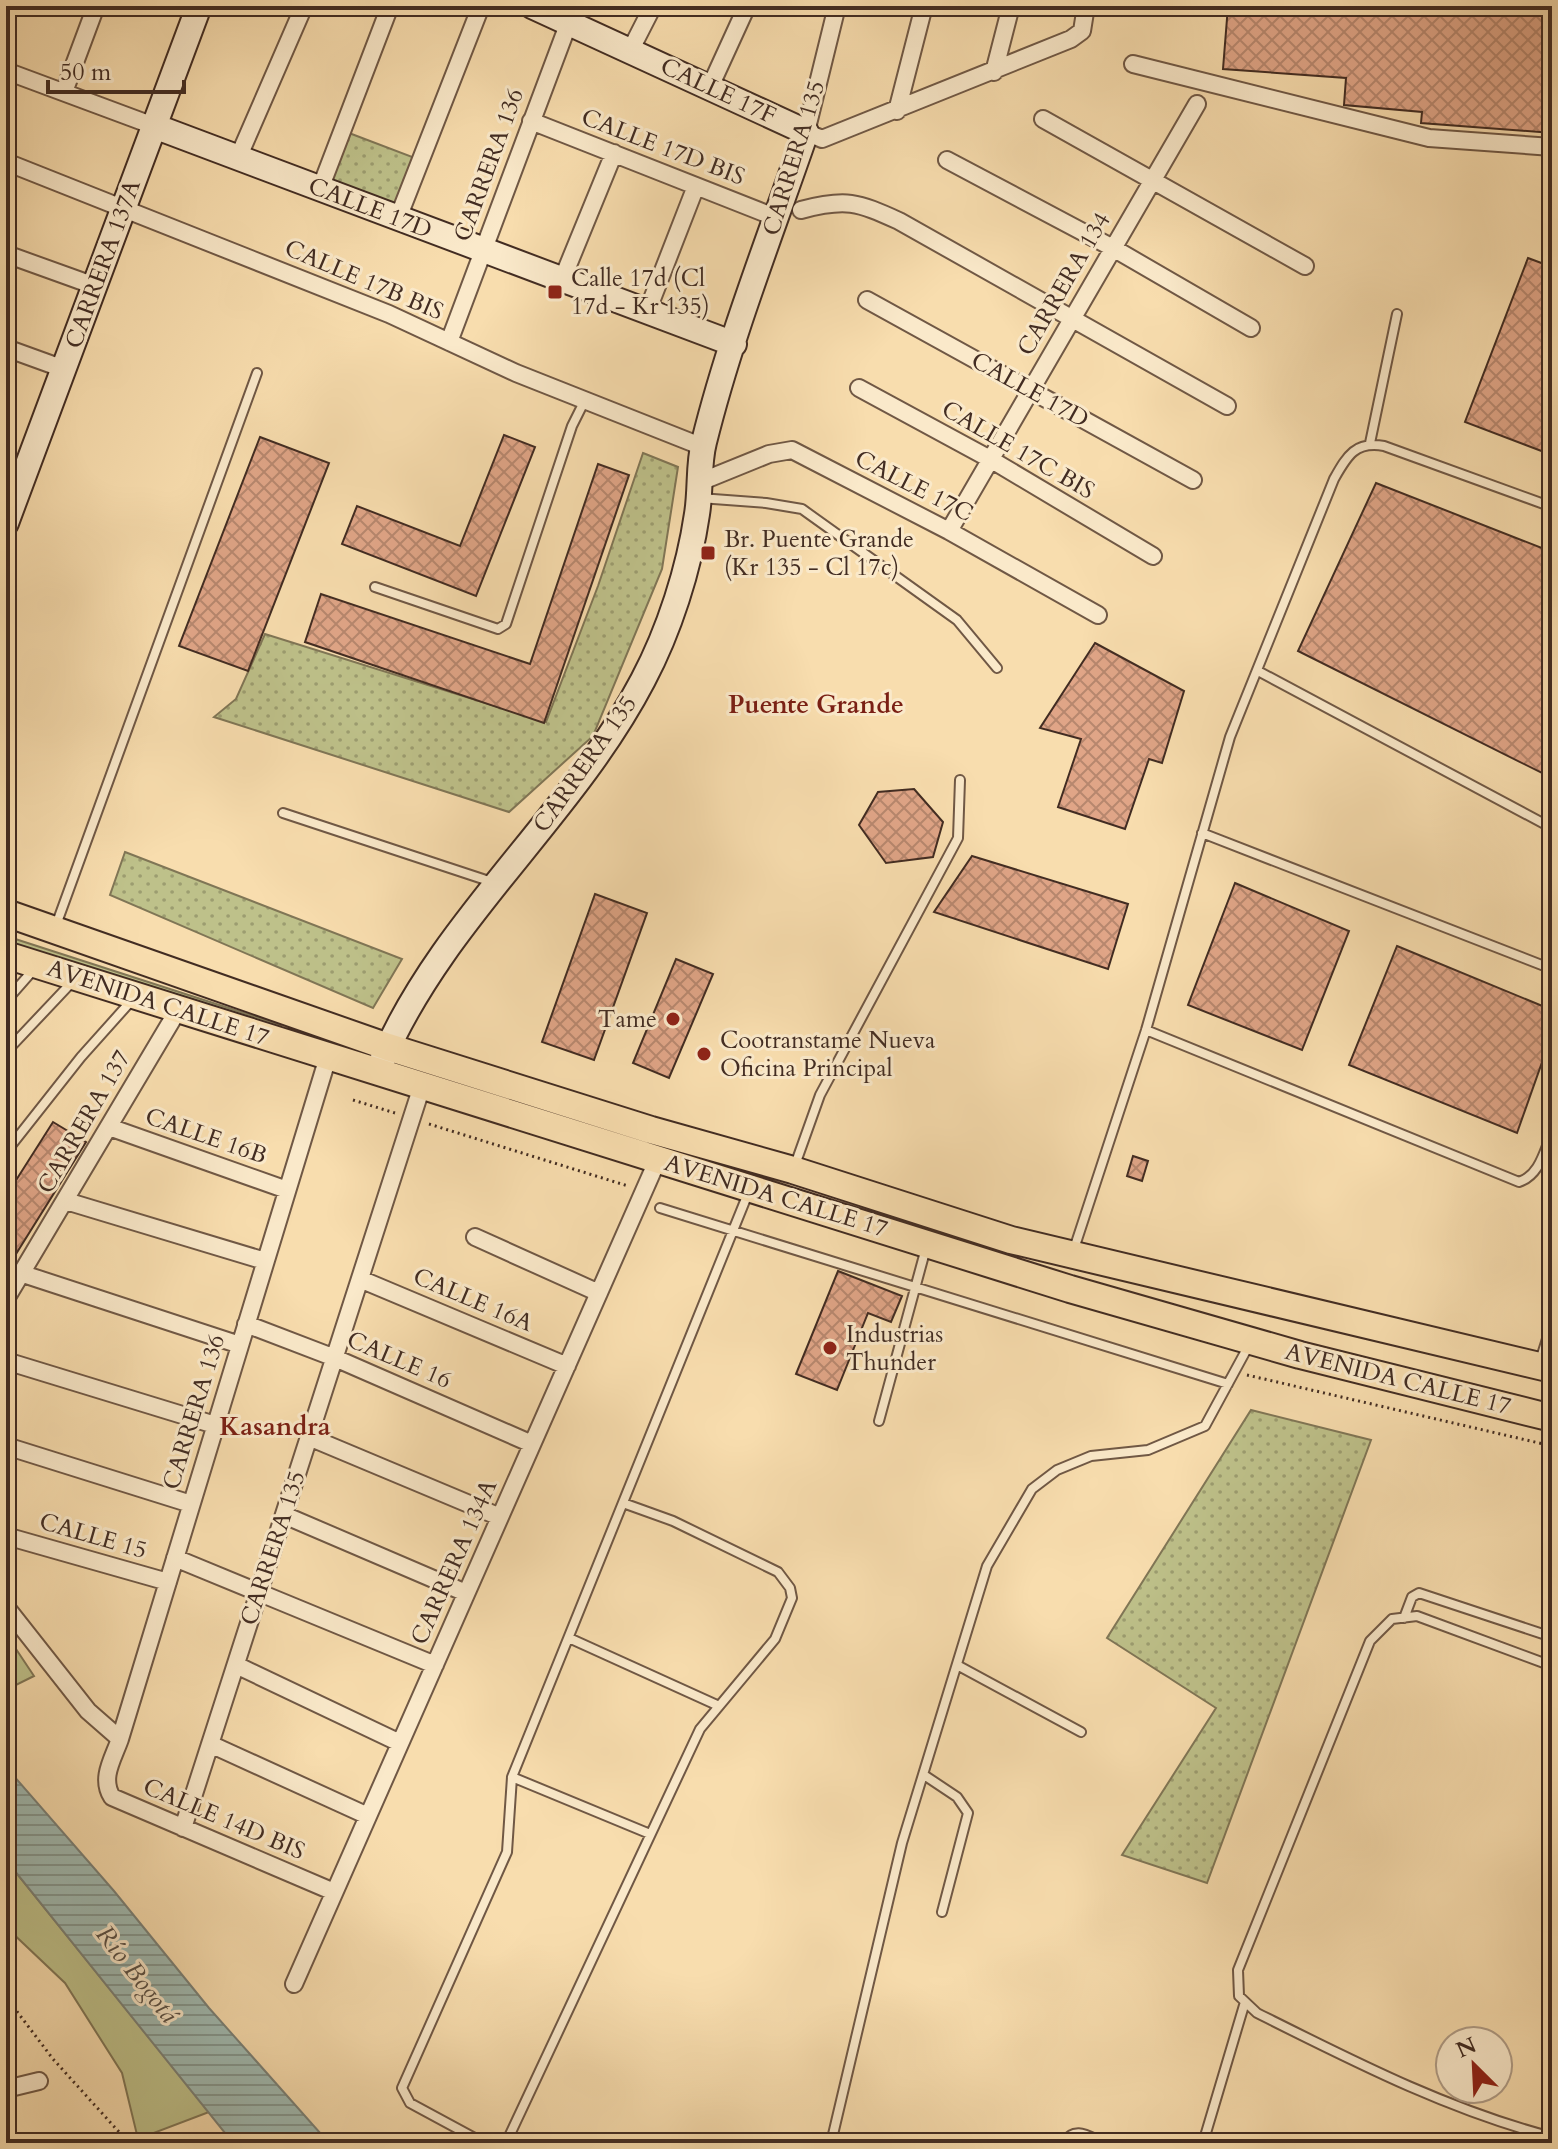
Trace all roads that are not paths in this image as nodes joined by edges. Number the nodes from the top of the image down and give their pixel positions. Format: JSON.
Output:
{"nodes":[{"id":1,"x":96,"y":6,"type":"edge"},
{"id":2,"x":199,"y":6,"type":"edge"},
{"id":3,"x":304,"y":6,"type":"edge"},
{"id":4,"x":390,"y":6,"type":"edge"},
{"id":5,"x":481,"y":6,"type":"edge"},
{"id":6,"x":532,"y":6,"type":"edge"},
{"id":7,"x":653,"y":6,"type":"edge"},
{"id":8,"x":747,"y":6,"type":"edge"},
{"id":9,"x":837,"y":6,"type":"edge"},
{"id":10,"x":924,"y":6,"type":"edge"},
{"id":11,"x":1011,"y":6,"type":"edge"},
{"id":12,"x":1086,"y":6,"type":"edge"},
{"id":13,"x":571,"y":14,"type":"edge"},
{"id":14,"x":630,"y":51,"type":"junction"},
{"id":15,"x":1133,"y":64,"type":"dead end"},
{"id":16,"x":6,"y":71,"type":"edge"},
{"id":17,"x":994,"y":72,"type":"junction"},
{"id":18,"x":710,"y":87,"type":"junction"},
{"id":19,"x":64,"y":92,"type":"junction"},
{"id":20,"x":1197,"y":104,"type":"dead end"},
{"id":21,"x":897,"y":111,"type":"junction"},
{"id":22,"x":1043,"y":119,"type":"dead end"},
{"id":23,"x":531,"y":121,"type":"junction"},
{"id":24,"x":154,"y":126,"type":"junction"},
{"id":25,"x":806,"y":132,"type":"junction"},
{"id":26,"x":1552,"y":147,"type":"edge"},
{"id":27,"x":614,"y":153,"type":"junction"},
{"id":28,"x":238,"y":158,"type":"junction"},
{"id":29,"x":947,"y":160,"type":"dead end"},
{"id":30,"x":6,"y":162,"type":"edge"},
{"id":31,"x":1152,"y":181,"type":"junction"},
{"id":32,"x":696,"y":186,"type":"junction"},
{"id":33,"x":320,"y":189,"type":"junction"},
{"id":34,"x":124,"y":209,"type":"junction"},
{"id":35,"x":801,"y":210,"type":"dead end"},
{"id":36,"x":398,"y":218,"type":"junction"},
{"id":37,"x":777,"y":218,"type":"junction"},
{"id":38,"x":1113,"y":248,"type":"junction"},
{"id":39,"x":483,"y":250,"type":"junction"},
{"id":40,"x":6,"y":254,"type":"edge"},
{"id":41,"x":1305,"y":266,"type":"dead end"},
{"id":42,"x":562,"y":280,"type":"junction"},
{"id":43,"x":95,"y":286,"type":"junction"},
{"id":44,"x":867,"y":300,"type":"dead end"},
{"id":45,"x":647,"y":312,"type":"junction"},
{"id":46,"x":1397,"y":314,"type":"dead end"},
{"id":47,"x":1072,"y":320,"type":"junction"},
{"id":48,"x":1251,"y":328,"type":"dead end"},
{"id":49,"x":449,"y":342,"type":"junction"},
{"id":50,"x":734,"y":344,"type":"junction"},
{"id":51,"x":6,"y":348,"type":"edge"},
{"id":52,"x":64,"y":369,"type":"junction"},
{"id":53,"x":257,"y":373,"type":"dead end"},
{"id":54,"x":859,"y":388,"type":"dead end"},
{"id":55,"x":1030,"y":389,"type":"junction"},
{"id":56,"x":585,"y":400,"type":"junction"},
{"id":57,"x":1227,"y":406,"type":"dead end"},
{"id":58,"x":1370,"y":443,"type":"junction"},
{"id":59,"x":703,"y":447,"type":"junction"},
{"id":60,"x":990,"y":459,"type":"junction"},
{"id":61,"x":1193,"y":480,"type":"dead end"},
{"id":62,"x":700,"y":490,"type":"junction"},
{"id":63,"x":1552,"y":507,"type":"edge"},
{"id":64,"x":6,"y":523,"type":"edge"},
{"id":65,"x":949,"y":531,"type":"junction"},
{"id":66,"x":1153,"y":556,"type":"dead end"},
{"id":67,"x":375,"y":587,"type":"dead end"},
{"id":68,"x":1098,"y":615,"type":"dead end"},
{"id":69,"x":997,"y":668,"type":"dead end"},
{"id":70,"x":1258,"y":671,"type":"junction"},
{"id":71,"x":960,"y":780,"type":"dead end"},
{"id":72,"x":283,"y":813,"type":"dead end"},
{"id":73,"x":1552,"y":828,"type":"edge"},
{"id":74,"x":1202,"y":833,"type":"junction"},
{"id":75,"x":497,"y":884,"type":"junction"},
{"id":76,"x":6,"y":913,"type":"edge"},
{"id":77,"x":55,"y":929,"type":"junction"},
{"id":78,"x":6,"y":955,"type":"edge"},
{"id":79,"x":38,"y":965,"type":"junction"},
{"id":80,"x":1552,"y":969,"type":"edge"},
{"id":81,"x":77,"y":977,"type":"junction"},
{"id":82,"x":135,"y":996,"type":"junction"},
{"id":83,"x":6,"y":1001,"type":"edge"},
{"id":84,"x":178,"y":1010,"type":"junction"},
{"id":85,"x":1146,"y":1030,"type":"junction"},
{"id":86,"x":388,"y":1047,"type":"junction"},
{"id":87,"x":6,"y":1052,"type":"edge"},
{"id":88,"x":328,"y":1057,"type":"junction"},
{"id":89,"x":377,"y":1073,"type":"junction"},
{"id":90,"x":422,"y":1086,"type":"junction"},
{"id":91,"x":109,"y":1127,"type":"junction"},
{"id":92,"x":1552,"y":1133,"type":"edge"},
{"id":93,"x":6,"y":1152,"type":"edge"},
{"id":94,"x":658,"y":1159,"type":"junction"},
{"id":95,"x":793,"y":1170,"type":"junction"},
{"id":96,"x":750,"y":1189,"type":"junction"},
{"id":97,"x":287,"y":1190,"type":"junction"},
{"id":98,"x":66,"y":1201,"type":"junction"},
{"id":99,"x":660,"y":1208,"type":"dead end"},
{"id":100,"x":733,"y":1231,"type":"junction"},
{"id":101,"x":475,"y":1237,"type":"dead end"},
{"id":102,"x":927,"y":1244,"type":"junction"},
{"id":103,"x":1072,"y":1257,"type":"junction"},
{"id":104,"x":265,"y":1261,"type":"junction"},
{"id":105,"x":23,"y":1274,"type":"junction"},
{"id":106,"x":360,"y":1279,"type":"junction"},
{"id":107,"x":915,"y":1287,"type":"junction"},
{"id":108,"x":599,"y":1293,"type":"junction"},
{"id":109,"x":6,"y":1299,"type":"edge"},
{"id":110,"x":1552,"y":1323,"type":"edge"},
{"id":111,"x":246,"y":1324,"type":"junction"},
{"id":112,"x":1251,"y":1341,"type":"junction"},
{"id":113,"x":240,"y":1345,"type":"junction"},
{"id":114,"x":335,"y":1358,"type":"junction"},
{"id":115,"x":6,"y":1361,"type":"edge"},
{"id":116,"x":567,"y":1366,"type":"junction"},
{"id":117,"x":1545,"y":1368,"type":"edge"},
{"id":118,"x":1228,"y":1384,"type":"junction"},
{"id":119,"x":1552,"y":1418,"type":"edge"},
{"id":120,"x":879,"y":1421,"type":"dead end"},
{"id":121,"x":215,"y":1425,"type":"junction"},
{"id":122,"x":309,"y":1437,"type":"junction"},
{"id":123,"x":532,"y":1444,"type":"junction"},
{"id":124,"x":6,"y":1446,"type":"edge"},
{"id":125,"x":623,"y":1503,"type":"junction"},
{"id":126,"x":191,"y":1504,"type":"junction"},
{"id":127,"x":284,"y":1515,"type":"junction"},
{"id":128,"x":500,"y":1517,"type":"junction"},
{"id":129,"x":6,"y":1536,"type":"edge"},
{"id":130,"x":175,"y":1558,"type":"junction"},
{"id":131,"x":168,"y":1582,"type":"junction"},
{"id":132,"x":259,"y":1592,"type":"junction"},
{"id":133,"x":466,"y":1593,"type":"junction"},
{"id":134,"x":6,"y":1607,"type":"edge"},
{"id":135,"x":1404,"y":1618,"type":"junction"},
{"id":136,"x":1552,"y":1637,"type":"edge"},
{"id":137,"x":569,"y":1638,"type":"junction"},
{"id":138,"x":236,"y":1665,"type":"junction"},
{"id":139,"x":435,"y":1665,"type":"junction"},
{"id":140,"x":957,"y":1665,"type":"junction"},
{"id":141,"x":1552,"y":1666,"type":"edge"},
{"id":142,"x":719,"y":1706,"type":"junction"},
{"id":143,"x":1081,"y":1732,"type":"dead end"},
{"id":144,"x":120,"y":1739,"type":"junction"},
{"id":145,"x":400,"y":1743,"type":"junction"},
{"id":146,"x":210,"y":1744,"type":"junction"},
{"id":147,"x":924,"y":1775,"type":"junction"},
{"id":148,"x":512,"y":1777,"type":"junction"},
{"id":149,"x":105,"y":1779,"type":"joint"},
{"id":150,"x":368,"y":1816,"type":"junction"},
{"id":151,"x":183,"y":1828,"type":"junction"},
{"id":152,"x":650,"y":1834,"type":"junction"},
{"id":153,"x":334,"y":1892,"type":"junction"},
{"id":154,"x":942,"y":1912,"type":"dead end"},
{"id":155,"x":294,"y":1984,"type":"dead end"},
{"id":156,"x":1245,"y":2002,"type":"junction"},
{"id":157,"x":39,"y":2081,"type":"dead end"},
{"id":158,"x":6,"y":2089,"type":"edge"},
{"id":159,"x":1552,"y":2137,"type":"edge"},
{"id":160,"x":484,"y":2143,"type":"edge"},
{"id":161,"x":506,"y":2143,"type":"edge"},
{"id":162,"x":831,"y":2143,"type":"edge"},
{"id":163,"x":1063,"y":2143,"type":"edge"},
{"id":164,"x":1104,"y":2143,"type":"edge"},
{"id":165,"x":1203,"y":2143,"type":"edge"}],
"edges":[{"from":1,"to":19,"type":"street"},
{"from":2,"to":24,"type":"street","name":"CARRERA 137A"},
{"from":3,"to":28,"type":"street"},
{"from":4,"to":33,"type":"street"},
{"from":5,"to":36,"type":"street"},
{"from":6,"to":13,"type":"street","name":"CALLE 17F"},
{"from":7,"to":14,"type":"street"},
{"from":8,"to":18,"type":"street"},
{"from":9,"to":25,"type":"street","name":"CARRERA 135"},
{"from":10,"to":21,"type":"street"},
{"from":11,"to":17,"type":"street"},
{"from":12,"to":17,"type":"street","name":"CALLE 17F"},
{"from":13,"to":14,"type":"street","name":"CALLE 17F"},
{"from":13,"to":23,"type":"street","name":"CARRERA 136"},
{"from":14,"to":18,"type":"street","name":"CALLE 17F"},
{"from":15,"to":26,"type":"street"},
{"from":16,"to":19,"type":"street","name":"CALLE 17D"},
{"from":17,"to":21,"type":"street","name":"CALLE 17F"},
{"from":18,"to":25,"type":"street","name":"CALLE 17F"},
{"from":19,"to":24,"type":"street","name":"CALLE 17D"},
{"from":20,"to":31,"type":"street","name":"CARRERA 134"},
{"from":21,"to":25,"type":"street","name":"CALLE 17F"},
{"from":22,"to":31,"type":"street"},
{"from":23,"to":27,"type":"street","name":"CALLE 17D BIS"},
{"from":23,"to":39,"type":"street","name":"CARRERA 136"},
{"from":24,"to":28,"type":"street","name":"CALLE 17D"},
{"from":24,"to":34,"type":"street","name":"CARRERA 137A"},
{"from":25,"to":37,"type":"street","name":"CARRERA 135"},
{"from":27,"to":32,"type":"street","name":"CALLE 17D BIS"},
{"from":27,"to":42,"type":"street"},
{"from":28,"to":33,"type":"street","name":"CALLE 17D"},
{"from":29,"to":38,"type":"street"},
{"from":30,"to":34,"type":"street","name":"CALLE 17B BIS"},
{"from":31,"to":38,"type":"street","name":"CARRERA 134"},
{"from":31,"to":41,"type":"street"},
{"from":32,"to":37,"type":"street","name":"CALLE 17D BIS"},
{"from":32,"to":45,"type":"street"},
{"from":33,"to":36,"type":"street","name":"CALLE 17D"},
{"from":34,"to":43,"type":"street","name":"CARRERA 137A"},
{"from":34,"to":49,"type":"street","name":"CALLE 17B BIS"},
{"from":35,"to":47,"type":"street"},
{"from":36,"to":39,"type":"street","name":"CALLE 17D"},
{"from":37,"to":50,"type":"street","name":"CARRERA 135"},
{"from":38,"to":47,"type":"street","name":"CARRERA 134"},
{"from":38,"to":48,"type":"street"},
{"from":39,"to":42,"type":"street","name":"CALLE 17D"},
{"from":39,"to":49,"type":"street","name":"CARRERA 136"},
{"from":40,"to":43,"type":"street"},
{"from":42,"to":45,"type":"street","name":"CALLE 17D"},
{"from":43,"to":52,"type":"street","name":"CARRERA 137A"},
{"from":44,"to":55,"type":"street","name":"CALLE 17D"},
{"from":45,"to":50,"type":"street","name":"CALLE 17D"},
{"from":46,"to":58,"type":"lane"},
{"from":47,"to":55,"type":"street","name":"CARRERA 134"},
{"from":47,"to":57,"type":"street"},
{"from":49,"to":56,"type":"street","name":"CALLE 17B BIS"},
{"from":50,"to":59,"type":"street","name":"CARRERA 135"},
{"from":51,"to":52,"type":"street"},
{"from":52,"to":64,"type":"street","name":"CARRERA 137A"},
{"from":53,"to":77,"type":"lane"},
{"from":54,"to":60,"type":"street","name":"CALLE 17C BIS"},
{"from":55,"to":60,"type":"street","name":"CARRERA 134"},
{"from":55,"to":61,"type":"street","name":"CALLE 17D"},
{"from":56,"to":59,"type":"street","name":"CALLE 17B BIS"},
{"from":56,"to":67,"type":"lane"},
{"from":58,"to":63,"type":"lane"},
{"from":58,"to":70,"type":"lane"},
{"from":59,"to":62,"type":"street","name":"CARRERA 135"},
{"from":60,"to":65,"type":"street","name":"CARRERA 134"},
{"from":60,"to":66,"type":"street","name":"CALLE 17C BIS"},
{"from":62,"to":65,"type":"street","name":"CALLE 17C"},
{"from":62,"to":69,"type":"lane"},
{"from":62,"to":75,"type":"street","name":"CARRERA 135"},
{"from":65,"to":68,"type":"street","name":"CALLE 17C"},
{"from":70,"to":73,"type":"lane"},
{"from":70,"to":74,"type":"lane"},
{"from":71,"to":95,"type":"lane"},
{"from":72,"to":75,"type":"lane"},
{"from":74,"to":80,"type":"lane"},
{"from":74,"to":85,"type":"lane"},
{"from":75,"to":86,"type":"street","name":"CARRERA 135"},
{"from":76,"to":77,"type":"main road","name":"AVENIDA CALLE 17"},
{"from":77,"to":86,"type":"main road","name":"AVENIDA CALLE 17"},
{"from":78,"to":79,"type":"main road","name":"AVENIDA CALLE 17"},
{"from":79,"to":81,"type":"main road","name":"AVENIDA CALLE 17"},
{"from":79,"to":83,"type":"lane"},
{"from":81,"to":82,"type":"main road","name":"AVENIDA CALLE 17"},
{"from":81,"to":87,"type":"lane"},
{"from":82,"to":84,"type":"main road","name":"AVENIDA CALLE 17"},
{"from":82,"to":93,"type":"lane"},
{"from":84,"to":88,"type":"main road","name":"AVENIDA CALLE 17"},
{"from":84,"to":91,"type":"street","name":"CARRERA 137"},
{"from":85,"to":92,"type":"lane"},
{"from":85,"to":103,"type":"lane"},
{"from":86,"to":89,"type":"street","name":"CARRERA 135"},
{"from":86,"to":95,"type":"main road","name":"AVENIDA CALLE 17"},
{"from":88,"to":89,"type":"main road","name":"AVENIDA CALLE 17"},
{"from":88,"to":97,"type":"street","name":"CARRERA 136"},
{"from":89,"to":90,"type":"main road","name":"AVENIDA CALLE 17"},
{"from":90,"to":94,"type":"main road","name":"AVENIDA CALLE 17"},
{"from":90,"to":106,"type":"street","name":"CARRERA 135"},
{"from":91,"to":97,"type":"street","name":"CALLE 16B"},
{"from":91,"to":98,"type":"street","name":"CARRERA 137"},
{"from":94,"to":96,"type":"main road","name":"AVENIDA CALLE 17"},
{"from":94,"to":108,"type":"street","name":"CARRERA 134A"},
{"from":95,"to":103,"type":"main road","name":"AVENIDA CALLE 17"},
{"from":96,"to":100,"type":"lane"},
{"from":96,"to":102,"type":"main road","name":"AVENIDA CALLE 17"},
{"from":97,"to":104,"type":"street","name":"CARRERA 136"},
{"from":98,"to":104,"type":"street"},
{"from":98,"to":105,"type":"street","name":"CARRERA 137"},
{"from":99,"to":100,"type":"lane"},
{"from":100,"to":107,"type":"lane"},
{"from":100,"to":125,"type":"lane"},
{"from":101,"to":108,"type":"street"},
{"from":102,"to":107,"type":"lane"},
{"from":102,"to":112,"type":"main road","name":"AVENIDA CALLE 17"},
{"from":103,"to":117,"type":"main road","name":"AVENIDA CALLE 17"},
{"from":104,"to":111,"type":"street","name":"CARRERA 136"},
{"from":105,"to":109,"type":"street","name":"CARRERA 137"},
{"from":105,"to":113,"type":"street"},
{"from":106,"to":114,"type":"street","name":"CARRERA 135"},
{"from":106,"to":116,"type":"street","name":"CALLE 16A"},
{"from":107,"to":118,"type":"lane"},
{"from":107,"to":120,"type":"lane"},
{"from":108,"to":116,"type":"street","name":"CARRERA 134A"},
{"from":110,"to":117,"type":"lane"},
{"from":111,"to":113,"type":"street","name":"CARRERA 136"},
{"from":111,"to":114,"type":"street","name":"CALLE 16"},
{"from":112,"to":118,"type":"lane"},
{"from":112,"to":119,"type":"main road","name":"AVENIDA CALLE 17"},
{"from":113,"to":121,"type":"street","name":"CARRERA 136"},
{"from":114,"to":122,"type":"street","name":"CARRERA 135"},
{"from":114,"to":123,"type":"street","name":"CALLE 16"},
{"from":115,"to":121,"type":"street"},
{"from":116,"to":123,"type":"street","name":"CARRERA 134A"},
{"from":118,"to":140,"type":"lane"},
{"from":121,"to":126,"type":"street","name":"CARRERA 136"},
{"from":122,"to":127,"type":"street","name":"CARRERA 135"},
{"from":122,"to":128,"type":"street"},
{"from":123,"to":128,"type":"street","name":"CARRERA 134A"},
{"from":124,"to":126,"type":"street"},
{"from":125,"to":137,"type":"lane"},
{"from":125,"to":142,"type":"lane"},
{"from":126,"to":130,"type":"street","name":"CARRERA 136"},
{"from":127,"to":132,"type":"street","name":"CARRERA 135"},
{"from":127,"to":133,"type":"street"},
{"from":128,"to":133,"type":"street","name":"CARRERA 134A"},
{"from":129,"to":131,"type":"street","name":"CALLE 15"},
{"from":130,"to":131,"type":"street","name":"CARRERA 136"},
{"from":130,"to":132,"type":"street","name":"CALLE 15"},
{"from":131,"to":144,"type":"street","name":"CARRERA 136"},
{"from":132,"to":138,"type":"street","name":"CARRERA 135"},
{"from":132,"to":139,"type":"street","name":"CALLE 15"},
{"from":133,"to":139,"type":"street","name":"CARRERA 134A"},
{"from":134,"to":144,"type":"street"},
{"from":135,"to":136,"type":"lane"},
{"from":135,"to":141,"type":"lane"},
{"from":135,"to":156,"type":"lane"},
{"from":137,"to":142,"type":"lane"},
{"from":137,"to":148,"type":"lane"},
{"from":138,"to":145,"type":"street"},
{"from":138,"to":146,"type":"street","name":"CARRERA 135"},
{"from":139,"to":145,"type":"street","name":"CARRERA 134A"},
{"from":140,"to":143,"type":"lane"},
{"from":140,"to":147,"type":"lane"},
{"from":142,"to":152,"type":"lane"},
{"from":144,"to":149,"type":"street","name":"CARRERA 136"},
{"from":145,"to":150,"type":"street","name":"CARRERA 134A"},
{"from":146,"to":150,"type":"street"},
{"from":146,"to":151,"type":"street","name":"CARRERA 135"},
{"from":147,"to":154,"type":"lane"},
{"from":147,"to":162,"type":"lane"},
{"from":148,"to":152,"type":"lane"},
{"from":148,"to":160,"type":"lane"},
{"from":149,"to":151,"type":"street","name":"CALLE 14D BIS"},
{"from":150,"to":153,"type":"street","name":"CARRERA 134A"},
{"from":151,"to":153,"type":"street","name":"CALLE 14D BIS"},
{"from":152,"to":161,"type":"lane"},
{"from":153,"to":155,"type":"street","name":"CARRERA 134A"},
{"from":156,"to":159,"type":"lane"},
{"from":156,"to":165,"type":"lane"},
{"from":157,"to":158,"type":"street"},
{"from":163,"to":164,"type":"lane"}]}
